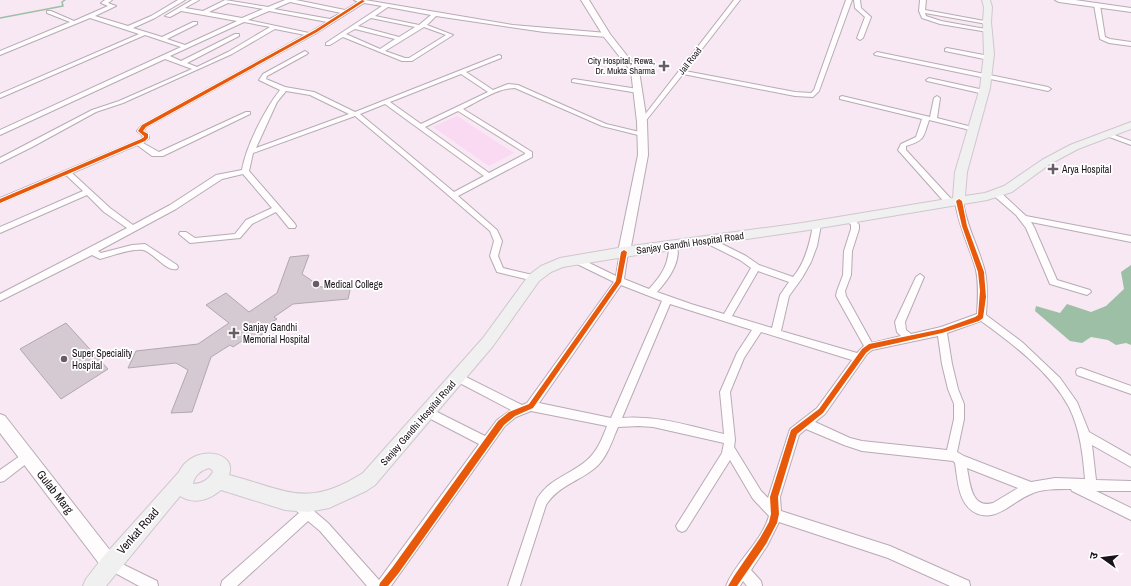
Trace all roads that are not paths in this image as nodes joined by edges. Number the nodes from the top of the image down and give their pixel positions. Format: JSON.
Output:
{"nodes":[{"id":1,"x":109,"y":0,"type":"edge"},
{"id":2,"x":182,"y":0,"type":"edge"},
{"id":3,"x":196,"y":0,"type":"edge"},
{"id":4,"x":254,"y":0,"type":"edge"},
{"id":5,"x":289,"y":0,"type":"edge"},
{"id":6,"x":355,"y":0,"type":"edge"},
{"id":7,"x":586,"y":0,"type":"edge"},
{"id":8,"x":737,"y":0,"type":"edge"},
{"id":9,"x":849,"y":0,"type":"edge"},
{"id":10,"x":857,"y":0,"type":"edge"},
{"id":11,"x":923,"y":0,"type":"edge"},
{"id":12,"x":1059,"y":0,"type":"edge"},
{"id":13,"x":228,"y":1,"type":"edge"},
{"id":14,"x":363,"y":1,"type":"junction"},
{"id":15,"x":990,"y":2,"type":"edge"},
{"id":16,"x":244,"y":5,"type":"junction"},
{"id":17,"x":1097,"y":5,"type":"junction"},
{"id":18,"x":386,"y":6,"type":"junction"},
{"id":19,"x":270,"y":9,"type":"junction"},
{"id":20,"x":181,"y":10,"type":"junction"},
{"id":21,"x":1131,"y":10,"type":"edge"},
{"id":22,"x":49,"y":12,"type":"dead end"},
{"id":23,"x":345,"y":12,"type":"junction"},
{"id":24,"x":204,"y":13,"type":"junction"},
{"id":25,"x":435,"y":14,"type":"junction"},
{"id":26,"x":90,"y":16,"type":"junction"},
{"id":27,"x":168,"y":16,"type":"dead end"},
{"id":28,"x":370,"y":16,"type":"junction"},
{"id":29,"x":243,"y":20,"type":"junction"},
{"id":30,"x":330,"y":21,"type":"junction"},
{"id":31,"x":73,"y":22,"type":"junction"},
{"id":32,"x":195,"y":23,"type":"dead end"},
{"id":33,"x":422,"y":26,"type":"junction"},
{"id":34,"x":987,"y":26,"type":"junction"},
{"id":35,"x":274,"y":27,"type":"junction"},
{"id":36,"x":128,"y":28,"type":"junction"},
{"id":37,"x":354,"y":28,"type":"junction"},
{"id":38,"x":222,"y":30,"type":"junction"},
{"id":39,"x":145,"y":33,"type":"junction"},
{"id":40,"x":308,"y":34,"type":"junction"},
{"id":41,"x":236,"y":35,"type":"junction"},
{"id":42,"x":343,"y":35,"type":"junction"},
{"id":43,"x":607,"y":35,"type":"junction"},
{"id":44,"x":401,"y":38,"type":"junction"},
{"id":45,"x":860,"y":38,"type":"dead end"},
{"id":46,"x":162,"y":39,"type":"junction"},
{"id":47,"x":252,"y":40,"type":"junction"},
{"id":48,"x":328,"y":44,"type":"dead end"},
{"id":49,"x":1131,"y":44,"type":"edge"},
{"id":50,"x":188,"y":47,"type":"junction"},
{"id":51,"x":947,"y":50,"type":"dead end"},
{"id":52,"x":380,"y":51,"type":"junction"},
{"id":53,"x":0,"y":53,"type":"edge"},
{"id":54,"x":305,"y":53,"type":"dead end"},
{"id":55,"x":877,"y":54,"type":"dead end"},
{"id":56,"x":166,"y":57,"type":"junction"},
{"id":57,"x":499,"y":57,"type":"dead end"},
{"id":58,"x":989,"y":58,"type":"junction"},
{"id":59,"x":182,"y":63,"type":"junction"},
{"id":60,"x":197,"y":69,"type":"junction"},
{"id":61,"x":462,"y":72,"type":"junction"},
{"id":62,"x":682,"y":72,"type":"junction"},
{"id":63,"x":987,"y":77,"type":"junction"},
{"id":64,"x":929,"y":80,"type":"dead end"},
{"id":65,"x":574,"y":81,"type":"dead end"},
{"id":66,"x":1048,"y":89,"type":"dead end"},
{"id":67,"x":284,"y":90,"type":"junction"},
{"id":68,"x":638,"y":91,"type":"junction"},
{"id":69,"x":492,"y":92,"type":"junction"},
{"id":70,"x":984,"y":92,"type":"junction"},
{"id":71,"x":0,"y":96,"type":"edge"},
{"id":72,"x":842,"y":98,"type":"dead end"},
{"id":73,"x":936,"y":98,"type":"dead end"},
{"id":74,"x":386,"y":102,"type":"junction"},
{"id":75,"x":460,"y":109,"type":"junction"},
{"id":76,"x":248,"y":112,"type":"dead end"},
{"id":77,"x":355,"y":114,"type":"junction"},
{"id":78,"x":926,"y":118,"type":"junction"},
{"id":79,"x":933,"y":120,"type":"junction"},
{"id":80,"x":642,"y":122,"type":"junction"},
{"id":81,"x":1131,"y":125,"type":"edge"},
{"id":82,"x":420,"y":127,"type":"junction"},
{"id":83,"x":974,"y":129,"type":"junction"},
{"id":84,"x":0,"y":133,"type":"edge"},
{"id":85,"x":642,"y":134,"type":"junction"},
{"id":86,"x":1106,"y":134,"type":"junction"},
{"id":87,"x":137,"y":142,"type":"junction"},
{"id":88,"x":1131,"y":143,"type":"edge"},
{"id":89,"x":250,"y":152,"type":"junction"},
{"id":90,"x":0,"y":161,"type":"edge"},
{"id":91,"x":245,"y":171,"type":"junction"},
{"id":92,"x":68,"y":173,"type":"junction"},
{"id":93,"x":490,"y":176,"type":"junction"},
{"id":94,"x":88,"y":192,"type":"junction"},
{"id":95,"x":996,"y":193,"type":"junction"},
{"id":96,"x":454,"y":195,"type":"junction"},
{"id":97,"x":0,"y":201,"type":"edge"},
{"id":98,"x":955,"y":202,"type":"junction"},
{"id":99,"x":277,"y":208,"type":"junction"},
{"id":100,"x":1022,"y":218,"type":"junction"},
{"id":101,"x":850,"y":219,"type":"junction"},
{"id":102,"x":817,"y":224,"type":"junction"},
{"id":103,"x":292,"y":226,"type":"dead end"},
{"id":104,"x":133,"y":229,"type":"junction"},
{"id":105,"x":0,"y":230,"type":"edge"},
{"id":106,"x":184,"y":234,"type":"dead end"},
{"id":107,"x":1131,"y":239,"type":"edge"},
{"id":108,"x":707,"y":240,"type":"junction"},
{"id":109,"x":673,"y":245,"type":"junction"},
{"id":110,"x":92,"y":251,"type":"junction"},
{"id":111,"x":624,"y":252,"type":"junction"},
{"id":112,"x":576,"y":260,"type":"junction"},
{"id":113,"x":174,"y":267,"type":"dead end"},
{"id":114,"x":756,"y":267,"type":"junction"},
{"id":115,"x":920,"y":277,"type":"dead end"},
{"id":116,"x":534,"y":278,"type":"junction"},
{"id":117,"x":619,"y":281,"type":"junction"},
{"id":118,"x":795,"y":281,"type":"junction"},
{"id":119,"x":1087,"y":292,"type":"dead end"},
{"id":120,"x":651,"y":293,"type":"junction"},
{"id":121,"x":0,"y":298,"type":"edge"},
{"id":122,"x":667,"y":299,"type":"junction"},
{"id":123,"x":981,"y":316,"type":"junction"},
{"id":124,"x":726,"y":318,"type":"junction"},
{"id":125,"x":759,"y":328,"type":"junction"},
{"id":126,"x":942,"y":331,"type":"junction"},
{"id":127,"x":776,"y":332,"type":"junction"},
{"id":128,"x":909,"y":338,"type":"junction"},
{"id":129,"x":869,"y":346,"type":"junction"},
{"id":130,"x":859,"y":358,"type":"junction"},
{"id":131,"x":1081,"y":372,"type":"dead end"},
{"id":132,"x":458,"y":377,"type":"junction"},
{"id":133,"x":1131,"y":390,"type":"edge"},
{"id":134,"x":526,"y":408,"type":"junction"},
{"id":135,"x":427,"y":412,"type":"junction"},
{"id":136,"x":0,"y":421,"type":"edge"},
{"id":137,"x":615,"y":423,"type":"junction"},
{"id":138,"x":805,"y":423,"type":"junction"},
{"id":139,"x":1084,"y":435,"type":"junction"},
{"id":140,"x":487,"y":442,"type":"junction"},
{"id":141,"x":730,"y":444,"type":"junction"},
{"id":142,"x":27,"y":456,"type":"junction"},
{"id":143,"x":955,"y":457,"type":"junction"},
{"id":144,"x":1131,"y":462,"type":"edge"},
{"id":145,"x":0,"y":477,"type":"edge"},
{"id":146,"x":184,"y":478,"type":"junction"},
{"id":147,"x":218,"y":481,"type":"junction"},
{"id":148,"x":1071,"y":484,"type":"junction"},
{"id":149,"x":1092,"y":486,"type":"junction"},
{"id":150,"x":1131,"y":486,"type":"edge"},
{"id":151,"x":1031,"y":488,"type":"junction"},
{"id":152,"x":294,"y":502,"type":"junction"},
{"id":153,"x":308,"y":513,"type":"junction"},
{"id":154,"x":1131,"y":514,"type":"edge"},
{"id":155,"x":776,"y":515,"type":"junction"},
{"id":156,"x":682,"y":526,"type":"dead end"},
{"id":157,"x":110,"y":564,"type":"junction"},
{"id":158,"x":742,"y":570,"type":"junction"},
{"id":159,"x":93,"y":586,"type":"edge"},
{"id":160,"x":152,"y":586,"type":"edge"},
{"id":161,"x":227,"y":586,"type":"edge"},
{"id":162,"x":376,"y":586,"type":"edge"},
{"id":163,"x":382,"y":586,"type":"edge"},
{"id":164,"x":514,"y":586,"type":"edge"},
{"id":165,"x":732,"y":586,"type":"edge"},
{"id":166,"x":756,"y":586,"type":"edge"},
{"id":167,"x":964,"y":586,"type":"edge"}],
"edges":[{"from":1,"to":26,"type":"street"},
{"from":2,"to":36,"type":"street"},
{"from":3,"to":20,"type":"street"},
{"from":4,"to":16,"type":"street"},
{"from":5,"to":19,"type":"street"},
{"from":5,"to":23,"type":"street"},
{"from":6,"to":14,"type":"street"},
{"from":7,"to":43,"type":"main road"},
{"from":8,"to":62,"type":"street","name":"Jail Road"},
{"from":9,"to":62,"type":"street"},
{"from":10,"to":45,"type":"street"},
{"from":11,"to":34,"type":"street"},
{"from":12,"to":17,"type":"main road"},
{"from":13,"to":16,"type":"street"},
{"from":13,"to":24,"type":"street"},
{"from":14,"to":18,"type":"street"},
{"from":14,"to":23,"type":"street"},
{"from":15,"to":34,"type":"main road"},
{"from":16,"to":19,"type":"street"},
{"from":17,"to":21,"type":"main road"},
{"from":17,"to":49,"type":"street"},
{"from":18,"to":25,"type":"street"},
{"from":18,"to":28,"type":"street"},
{"from":19,"to":29,"type":"street"},
{"from":19,"to":30,"type":"street"},
{"from":20,"to":24,"type":"street"},
{"from":20,"to":27,"type":"street"},
{"from":22,"to":31,"type":"street"},
{"from":23,"to":30,"type":"street"},
{"from":24,"to":29,"type":"street"},
{"from":25,"to":33,"type":"street"},
{"from":25,"to":43,"type":"street"},
{"from":26,"to":31,"type":"street"},
{"from":26,"to":36,"type":"street"},
{"from":28,"to":33,"type":"street"},
{"from":28,"to":37,"type":"street"},
{"from":29,"to":35,"type":"street"},
{"from":29,"to":38,"type":"street"},
{"from":30,"to":40,"type":"street"},
{"from":31,"to":53,"type":"street"},
{"from":32,"to":46,"type":"street"},
{"from":33,"to":44,"type":"street"},
{"from":33,"to":52,"type":"street"},
{"from":34,"to":58,"type":"main road"},
{"from":35,"to":40,"type":"street"},
{"from":35,"to":47,"type":"street"},
{"from":36,"to":39,"type":"street"},
{"from":37,"to":42,"type":"street"},
{"from":37,"to":44,"type":"street"},
{"from":38,"to":41,"type":"street"},
{"from":38,"to":50,"type":"street"},
{"from":39,"to":46,"type":"street"},
{"from":39,"to":71,"type":"street"},
{"from":40,"to":87,"type":"street"},
{"from":41,"to":47,"type":"street"},
{"from":41,"to":59,"type":"street"},
{"from":42,"to":48,"type":"street"},
{"from":42,"to":52,"type":"street"},
{"from":43,"to":68,"type":"main road"},
{"from":44,"to":52,"type":"street"},
{"from":46,"to":50,"type":"street"},
{"from":47,"to":60,"type":"street"},
{"from":50,"to":56,"type":"street"},
{"from":51,"to":58,"type":"street"},
{"from":54,"to":67,"type":"street"},
{"from":55,"to":63,"type":"street"},
{"from":56,"to":59,"type":"street"},
{"from":56,"to":84,"type":"street"},
{"from":57,"to":61,"type":"street"},
{"from":58,"to":63,"type":"main road"},
{"from":59,"to":60,"type":"street"},
{"from":60,"to":90,"type":"street"},
{"from":61,"to":69,"type":"street"},
{"from":61,"to":74,"type":"street"},
{"from":62,"to":80,"type":"street","name":"Jail Road"},
{"from":63,"to":66,"type":"street"},
{"from":63,"to":70,"type":"main road"},
{"from":64,"to":70,"type":"street"},
{"from":65,"to":68,"type":"street"},
{"from":67,"to":77,"type":"street"},
{"from":67,"to":89,"type":"street"},
{"from":68,"to":80,"type":"main road"},
{"from":69,"to":75,"type":"street"},
{"from":69,"to":85,"type":"street"},
{"from":70,"to":83,"type":"main road"},
{"from":72,"to":78,"type":"street"},
{"from":73,"to":79,"type":"street"},
{"from":74,"to":77,"type":"street"},
{"from":74,"to":82,"type":"street"},
{"from":75,"to":82,"type":"street"},
{"from":75,"to":93,"type":"street"},
{"from":76,"to":87,"type":"street"},
{"from":77,"to":89,"type":"street"},
{"from":77,"to":96,"type":"street"},
{"from":78,"to":79,"type":"street"},
{"from":78,"to":98,"type":"street"},
{"from":79,"to":83,"type":"street"},
{"from":80,"to":85,"type":"main road"},
{"from":81,"to":86,"type":"main road","name":"Sanjay Gandhi Hospital Road"},
{"from":82,"to":93,"type":"street"},
{"from":83,"to":98,"type":"main road"},
{"from":85,"to":111,"type":"main road"},
{"from":86,"to":88,"type":"street"},
{"from":86,"to":95,"type":"main road","name":"Sanjay Gandhi Hospital Road"},
{"from":87,"to":92,"type":"street"},
{"from":89,"to":91,"type":"street"},
{"from":91,"to":99,"type":"street"},
{"from":91,"to":104,"type":"street"},
{"from":92,"to":94,"type":"street"},
{"from":92,"to":97,"type":"street"},
{"from":93,"to":96,"type":"street"},
{"from":94,"to":104,"type":"street"},
{"from":94,"to":105,"type":"street"},
{"from":95,"to":98,"type":"main road","name":"Sanjay Gandhi Hospital Road"},
{"from":95,"to":100,"type":"street"},
{"from":96,"to":116,"type":"street"},
{"from":98,"to":101,"type":"main road","name":"Sanjay Gandhi Hospital Road"},
{"from":98,"to":123,"type":"street"},
{"from":99,"to":103,"type":"street"},
{"from":99,"to":106,"type":"street"},
{"from":100,"to":107,"type":"street"},
{"from":100,"to":119,"type":"street"},
{"from":101,"to":102,"type":"main road","name":"Sanjay Gandhi Hospital Road"},
{"from":101,"to":129,"type":"street"},
{"from":102,"to":108,"type":"main road","name":"Sanjay Gandhi Hospital Road"},
{"from":102,"to":118,"type":"street"},
{"from":104,"to":110,"type":"street"},
{"from":108,"to":109,"type":"main road","name":"Sanjay Gandhi Hospital Road"},
{"from":108,"to":114,"type":"street"},
{"from":109,"to":111,"type":"main road","name":"Sanjay Gandhi Hospital Road"},
{"from":109,"to":120,"type":"street"},
{"from":110,"to":113,"type":"street"},
{"from":110,"to":121,"type":"street"},
{"from":111,"to":112,"type":"main road","name":"Sanjay Gandhi Hospital Road"},
{"from":111,"to":117,"type":"street"},
{"from":112,"to":116,"type":"main road","name":"Sanjay Gandhi Hospital Road"},
{"from":112,"to":117,"type":"street"},
{"from":114,"to":118,"type":"street"},
{"from":114,"to":124,"type":"street"},
{"from":115,"to":128,"type":"street"},
{"from":116,"to":132,"type":"main road","name":"Sanjay Gandhi Hospital Road"},
{"from":117,"to":120,"type":"street"},
{"from":117,"to":134,"type":"street"},
{"from":118,"to":127,"type":"street"},
{"from":120,"to":122,"type":"street"},
{"from":122,"to":124,"type":"street"},
{"from":122,"to":137,"type":"street"},
{"from":123,"to":126,"type":"street"},
{"from":123,"to":139,"type":"street"},
{"from":124,"to":125,"type":"street"},
{"from":125,"to":127,"type":"street"},
{"from":125,"to":141,"type":"street"},
{"from":126,"to":128,"type":"street"},
{"from":126,"to":143,"type":"street"},
{"from":127,"to":130,"type":"street"},
{"from":128,"to":129,"type":"street"},
{"from":129,"to":130,"type":"street"},
{"from":130,"to":138,"type":"street"},
{"from":131,"to":133,"type":"street"},
{"from":132,"to":134,"type":"street"},
{"from":132,"to":135,"type":"main road","name":"Sanjay Gandhi Hospital Road"},
{"from":134,"to":137,"type":"street"},
{"from":134,"to":140,"type":"street"},
{"from":135,"to":140,"type":"street"},
{"from":135,"to":152,"type":"main road","name":"Sanjay Gandhi Hospital Road"},
{"from":136,"to":142,"type":"main road","name":"Gulab Marg"},
{"from":137,"to":141,"type":"street"},
{"from":137,"to":164,"type":"street"},
{"from":138,"to":143,"type":"street"},
{"from":138,"to":155,"type":"street"},
{"from":139,"to":144,"type":"street"},
{"from":139,"to":149,"type":"street"},
{"from":140,"to":163,"type":"street"},
{"from":141,"to":155,"type":"street"},
{"from":141,"to":156,"type":"street"},
{"from":142,"to":145,"type":"street"},
{"from":142,"to":157,"type":"main road","name":"Gulab Marg"},
{"from":143,"to":151,"type":"street"},
{"from":143,"to":151,"type":"street"},
{"from":146,"to":147,"type":"main road"},
{"from":146,"to":147,"type":"main road"},
{"from":146,"to":157,"type":"main road","name":"Venkat Road"},
{"from":147,"to":152,"type":"main road","name":"Sanjay Gandhi Hospital Road"},
{"from":148,"to":149,"type":"street"},
{"from":148,"to":151,"type":"street"},
{"from":148,"to":154,"type":"street"},
{"from":149,"to":150,"type":"street"},
{"from":152,"to":153,"type":"street"},
{"from":153,"to":161,"type":"street"},
{"from":153,"to":162,"type":"street"},
{"from":155,"to":158,"type":"street"},
{"from":155,"to":167,"type":"street"},
{"from":157,"to":159,"type":"main road","name":"Venkat Road"},
{"from":157,"to":160,"type":"street"},
{"from":158,"to":165,"type":"street"},
{"from":158,"to":166,"type":"street"}]}
